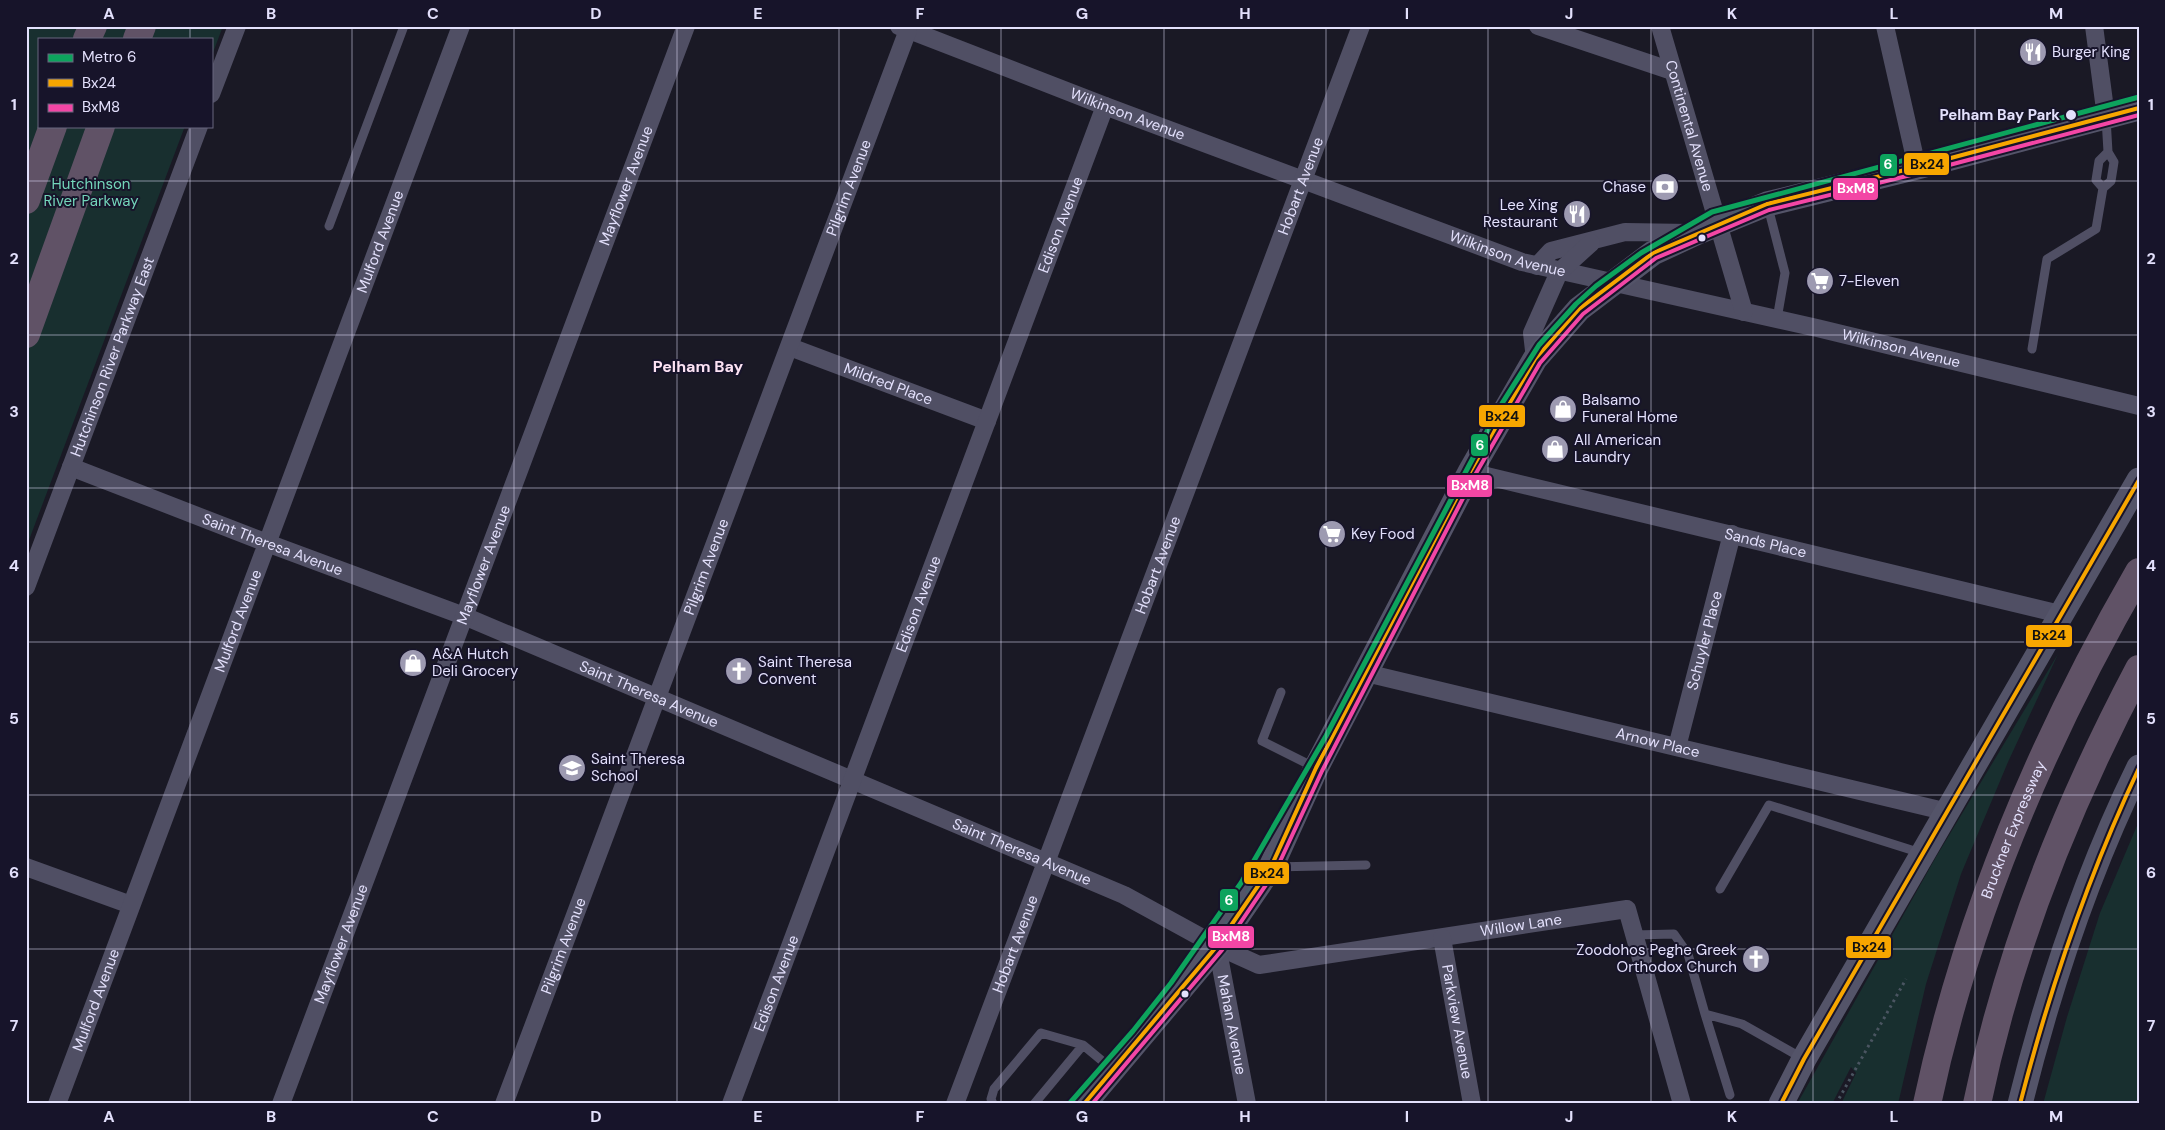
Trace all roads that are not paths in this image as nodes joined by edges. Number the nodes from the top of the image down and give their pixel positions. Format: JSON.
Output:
{"nodes":[{"id":1,"x":92,"y":26,"type":"edge"},
{"id":2,"x":142,"y":26,"type":"edge"},
{"id":3,"x":237,"y":26,"type":"edge"},
{"id":4,"x":404,"y":26,"type":"edge"},
{"id":5,"x":461,"y":26,"type":"edge"},
{"id":6,"x":686,"y":26,"type":"edge"},
{"id":7,"x":1361,"y":26,"type":"edge"},
{"id":8,"x":1538,"y":26,"type":"edge"},
{"id":9,"x":1660,"y":26,"type":"edge"},
{"id":10,"x":2094,"y":26,"type":"edge"},
{"id":11,"x":1887,"y":27,"type":"edge"},
{"id":12,"x":904,"y":28,"type":"edge"},
{"id":13,"x":87,"y":38,"type":"edge"},
{"id":14,"x":136,"y":38,"type":"edge"},
{"id":15,"x":1672,"y":71,"type":"junction"},
{"id":16,"x":212,"y":91,"type":"edge"},
{"id":17,"x":1105,"y":106,"type":"junction"},
{"id":18,"x":2139,"y":108,"type":"edge"},
{"id":19,"x":2106,"y":117,"type":"junction"},
{"id":20,"x":52,"y":128,"type":"edge"},
{"id":21,"x":99,"y":128,"type":"edge"},
{"id":22,"x":198,"y":128,"type":"edge"},
{"id":23,"x":2108,"y":152,"type":"junction"},
{"id":24,"x":1917,"y":167,"type":"junction"},
{"id":25,"x":1304,"y":179,"type":"junction"},
{"id":26,"x":2103,"y":188,"type":"junction"},
{"id":27,"x":26,"y":200,"type":"edge"},
{"id":28,"x":1767,"y":204,"type":"junction"},
{"id":29,"x":1719,"y":224,"type":"junction"},
{"id":30,"x":329,"y":226,"type":"dead end"},
{"id":31,"x":1696,"y":233,"type":"junction"},
{"id":32,"x":1594,"y":240,"type":"junction"},
{"id":33,"x":1536,"y":266,"type":"junction"},
{"id":34,"x":1559,"y":272,"type":"junction"},
{"id":35,"x":1611,"y":283,"type":"junction"},
{"id":36,"x":1744,"y":312,"type":"junction"},
{"id":37,"x":1776,"y":319,"type":"junction"},
{"id":38,"x":26,"y":334,"type":"edge"},
{"id":39,"x":790,"y":346,"type":"junction"},
{"id":40,"x":2032,"y":349,"type":"dead end"},
{"id":41,"x":1535,"y":359,"type":"junction"},
{"id":42,"x":2139,"y":406,"type":"edge"},
{"id":43,"x":987,"y":421,"type":"junction"},
{"id":44,"x":71,"y":467,"type":"junction"},
{"id":45,"x":1470,"y":472,"type":"junction"},
{"id":46,"x":2139,"y":480,"type":"edge"},
{"id":47,"x":1732,"y":534,"type":"junction"},
{"id":48,"x":267,"y":543,"type":"junction"},
{"id":49,"x":2139,"y":572,"type":"edge"},
{"id":50,"x":26,"y":587,"type":"edge"},
{"id":51,"x":2060,"y":614,"type":"junction"},
{"id":52,"x":464,"y":616,"type":"junction"},
{"id":53,"x":2139,"y":670,"type":"edge"},
{"id":54,"x":1366,"y":673,"type":"junction"},
{"id":55,"x":1281,"y":692,"type":"dead end"},
{"id":56,"x":658,"y":698,"type":"junction"},
{"id":57,"x":1677,"y":747,"type":"junction"},
{"id":58,"x":2139,"y":766,"type":"edge"},
{"id":59,"x":1316,"y":768,"type":"junction"},
{"id":60,"x":852,"y":781,"type":"junction"},
{"id":61,"x":1948,"y":812,"type":"junction"},
{"id":62,"x":1924,"y":854,"type":"junction"},
{"id":63,"x":1046,"y":863,"type":"junction"},
{"id":64,"x":1366,"y":865,"type":"dead end"},
{"id":65,"x":26,"y":867,"type":"edge"},
{"id":66,"x":1271,"y":867,"type":"junction"},
{"id":67,"x":1720,"y":889,"type":"dead end"},
{"id":68,"x":131,"y":905,"type":"junction"},
{"id":69,"x":1634,"y":935,"type":"junction"},
{"id":70,"x":1442,"y":938,"type":"junction"},
{"id":71,"x":1217,"y":946,"type":"junction"},
{"id":72,"x":1705,"y":1014,"type":"junction"},
{"id":73,"x":1083,"y":1044,"type":"junction"},
{"id":74,"x":1804,"y":1059,"type":"junction"},
{"id":75,"x":1112,"y":1070,"type":"junction"},
{"id":76,"x":1730,"y":1095,"type":"dead end"},
{"id":77,"x":1034,"y":1098,"type":"edge"},
{"id":78,"x":57,"y":1104,"type":"edge"},
{"id":79,"x":281,"y":1104,"type":"edge"},
{"id":80,"x":504,"y":1104,"type":"edge"},
{"id":81,"x":732,"y":1104,"type":"edge"},
{"id":82,"x":956,"y":1104,"type":"edge"},
{"id":83,"x":993,"y":1104,"type":"edge"},
{"id":84,"x":1084,"y":1104,"type":"edge"},
{"id":85,"x":1247,"y":1104,"type":"edge"},
{"id":86,"x":1472,"y":1104,"type":"edge"},
{"id":87,"x":1682,"y":1104,"type":"edge"},
{"id":88,"x":1781,"y":1104,"type":"edge"},
{"id":89,"x":1927,"y":1104,"type":"edge"},
{"id":90,"x":1977,"y":1104,"type":"edge"},
{"id":91,"x":2020,"y":1104,"type":"edge"}],
"edges":[{"from":1,"to":13,"type":"highway"},
{"from":2,"to":14,"type":"highway"},
{"from":3,"to":16,"type":"street"},
{"from":4,"to":30,"type":"lane"},
{"from":5,"to":48,"type":"street","name":"Mulford Avenue"},
{"from":6,"to":52,"type":"street","name":"Mayflower Avenue"},
{"from":7,"to":25,"type":"street","name":"Hobart Avenue"},
{"from":8,"to":15,"type":"street"},
{"from":9,"to":15,"type":"street","name":"Continental Avenue"},
{"from":10,"to":19,"type":"street"},
{"from":11,"to":24,"type":"street"},
{"from":12,"to":17,"type":"street","name":"Wilkinson Avenue"},
{"from":12,"to":39,"type":"street","name":"Pilgrim Avenue"},
{"from":15,"to":29,"type":"street","name":"Continental Avenue"},
{"from":17,"to":25,"type":"street","name":"Wilkinson Avenue"},
{"from":17,"to":43,"type":"street","name":"Edison Avenue"},
{"from":18,"to":19,"type":"main road"},
{"from":19,"to":23,"type":"lane"},
{"from":19,"to":24,"type":"main road"},
{"from":20,"to":27,"type":"highway"},
{"from":21,"to":38,"type":"highway"},
{"from":22,"to":44,"type":"street","name":"Hutchinson River Parkway East"},
{"from":23,"to":26,"type":"lane"},
{"from":23,"to":26,"type":"lane"},
{"from":24,"to":28,"type":"main road"},
{"from":25,"to":33,"type":"street","name":"Wilkinson Avenue"},
{"from":25,"to":63,"type":"street","name":"Hobart Avenue"},
{"from":26,"to":40,"type":"lane"},
{"from":28,"to":29,"type":"main road"},
{"from":28,"to":37,"type":"lane"},
{"from":29,"to":31,"type":"main road"},
{"from":29,"to":36,"type":"street","name":"Continental Avenue"},
{"from":31,"to":32,"type":"street"},
{"from":31,"to":35,"type":"main road"},
{"from":32,"to":33,"type":"street"},
{"from":32,"to":34,"type":"street"},
{"from":33,"to":34,"type":"street","name":"Wilkinson Avenue"},
{"from":34,"to":35,"type":"street","name":"Wilkinson Avenue"},
{"from":34,"to":41,"type":"street"},
{"from":35,"to":36,"type":"street","name":"Wilkinson Avenue"},
{"from":35,"to":41,"type":"main road"},
{"from":36,"to":37,"type":"street","name":"Wilkinson Avenue"},
{"from":37,"to":42,"type":"street","name":"Wilkinson Avenue"},
{"from":39,"to":43,"type":"street","name":"Mildred Place"},
{"from":39,"to":56,"type":"street","name":"Pilgrim Avenue"},
{"from":41,"to":45,"type":"main road"},
{"from":43,"to":60,"type":"street","name":"Edison Avenue"},
{"from":44,"to":48,"type":"street","name":"Saint Theresa Avenue"},
{"from":44,"to":50,"type":"street","name":"Hutchinson River Parkway East"},
{"from":45,"to":47,"type":"street","name":"Sands Place"},
{"from":45,"to":54,"type":"main road"},
{"from":46,"to":51,"type":"main road"},
{"from":47,"to":51,"type":"street","name":"Sands Place"},
{"from":47,"to":57,"type":"street","name":"Schuyler Place"},
{"from":48,"to":52,"type":"street","name":"Saint Theresa Avenue"},
{"from":48,"to":68,"type":"street","name":"Mulford Avenue"},
{"from":49,"to":89,"type":"highway","name":"Bruckner Expressway"},
{"from":51,"to":61,"type":"main road"},
{"from":52,"to":56,"type":"street","name":"Saint Theresa Avenue"},
{"from":52,"to":79,"type":"street","name":"Mayflower Avenue"},
{"from":53,"to":90,"type":"highway"},
{"from":54,"to":57,"type":"street","name":"Arnow Place"},
{"from":54,"to":59,"type":"main road"},
{"from":55,"to":59,"type":"lane"},
{"from":56,"to":60,"type":"street","name":"Saint Theresa Avenue"},
{"from":56,"to":80,"type":"street","name":"Pilgrim Avenue"},
{"from":57,"to":61,"type":"street","name":"Arnow Place"},
{"from":58,"to":91,"type":"main road"},
{"from":59,"to":66,"type":"main road"},
{"from":60,"to":63,"type":"street","name":"Saint Theresa Avenue"},
{"from":60,"to":81,"type":"street","name":"Edison Avenue"},
{"from":61,"to":62,"type":"main road"},
{"from":62,"to":67,"type":"lane"},
{"from":62,"to":74,"type":"main road"},
{"from":63,"to":71,"type":"street","name":"Saint Theresa Avenue"},
{"from":63,"to":82,"type":"street","name":"Hobart Avenue"},
{"from":64,"to":66,"type":"lane"},
{"from":65,"to":68,"type":"street"},
{"from":66,"to":71,"type":"main road"},
{"from":68,"to":78,"type":"street","name":"Mulford Avenue"},
{"from":69,"to":70,"type":"street","name":"Willow Lane"},
{"from":69,"to":72,"type":"lane"},
{"from":69,"to":87,"type":"street","name":"Willow Lane"},
{"from":70,"to":71,"type":"street","name":"Willow Lane"},
{"from":70,"to":86,"type":"street","name":"Parkview Avenue"},
{"from":71,"to":75,"type":"main road"},
{"from":71,"to":85,"type":"street","name":"Mahan Avenue"},
{"from":72,"to":74,"type":"lane"},
{"from":72,"to":76,"type":"lane"},
{"from":73,"to":75,"type":"lane"},
{"from":73,"to":77,"type":"lane"},
{"from":73,"to":83,"type":"lane"},
{"from":74,"to":88,"type":"main road"},
{"from":75,"to":84,"type":"main road"}]}
